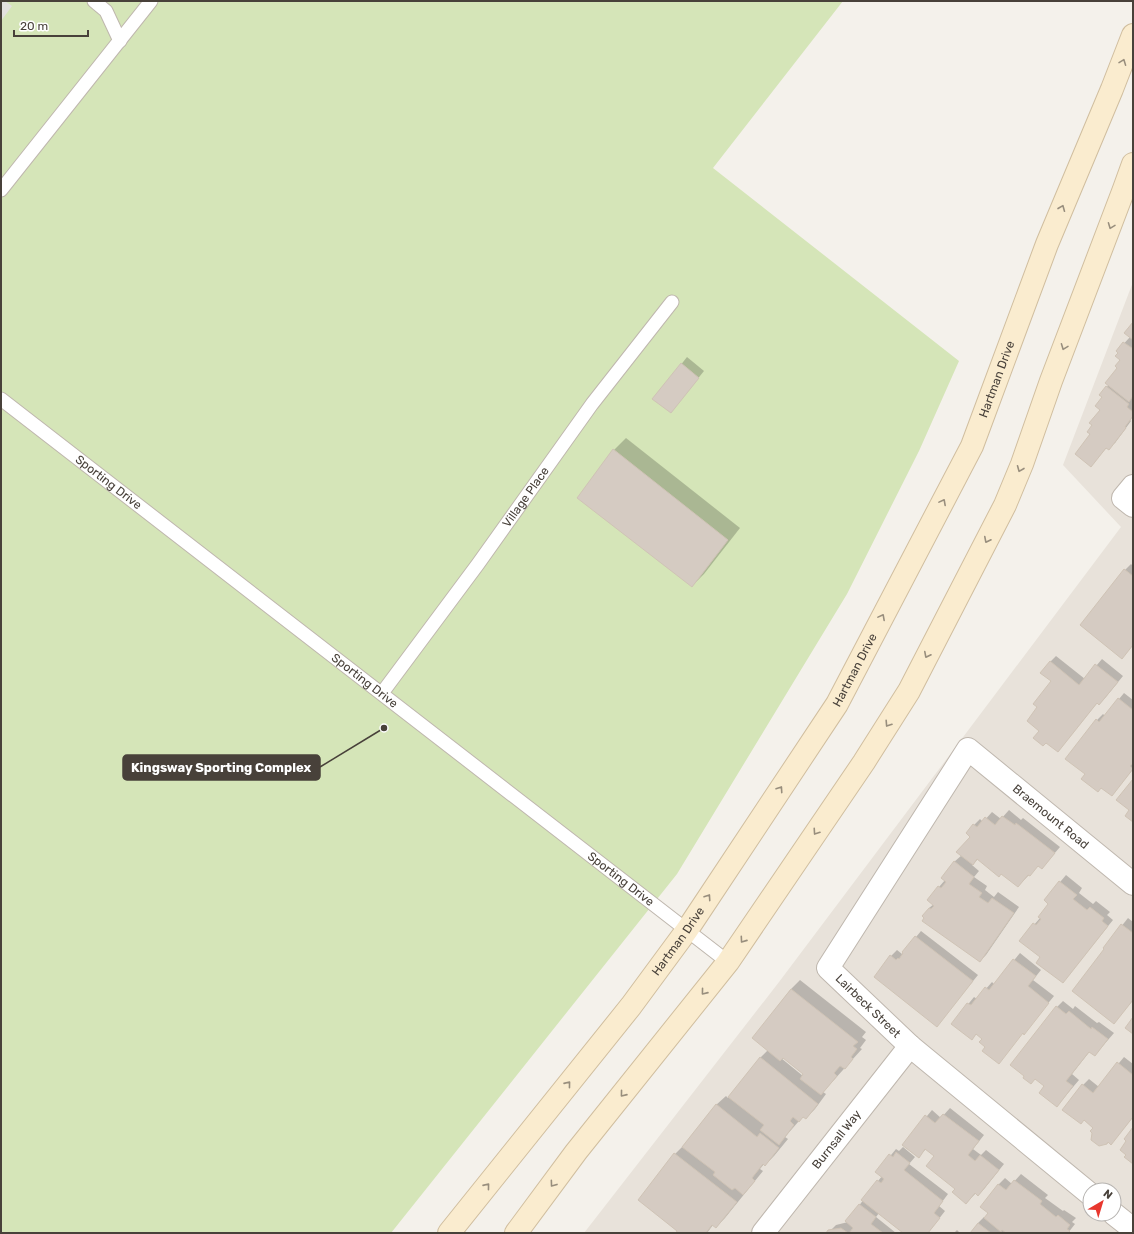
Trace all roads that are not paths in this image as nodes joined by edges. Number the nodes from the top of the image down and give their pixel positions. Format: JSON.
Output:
{"nodes":[{"id":1,"x":151,"y":1,"type":"edge"},
{"id":2,"x":98,"y":2,"type":"edge"},
{"id":3,"x":1133,"y":35,"type":"edge"},
{"id":4,"x":120,"y":41,"type":"junction"},
{"id":5,"x":1133,"y":164,"type":"edge"},
{"id":6,"x":1,"y":190,"type":"edge"},
{"id":7,"x":672,"y":302,"type":"dead end"},
{"id":8,"x":1,"y":399,"type":"edge"},
{"id":9,"x":382,"y":693,"type":"junction"},
{"id":10,"x":968,"y":749,"type":"joint"},
{"id":11,"x":1133,"y":884,"type":"edge"},
{"id":12,"x":686,"y":930,"type":"junction"},
{"id":13,"x":728,"y":962,"type":"junction"},
{"id":14,"x":910,"y":1046,"type":"junction"},
{"id":15,"x":1082,"y":1187,"type":"edge"},
{"id":16,"x":1122,"y":1222,"type":"edge"},
{"id":17,"x":1131,"y":1230,"type":"edge"},
{"id":18,"x":449,"y":1233,"type":"edge"},
{"id":19,"x":516,"y":1233,"type":"edge"},
{"id":20,"x":763,"y":1233,"type":"edge"}],
"edges":[{"from":1,"to":4,"type":"lane"},
{"from":2,"to":4,"type":"lane"},
{"from":12,"to":3,"type":"main road","name":"Hartman Drive","one_way":true},
{"from":4,"to":6,"type":"lane"},
{"from":5,"to":13,"type":"main road","one_way":true},
{"from":7,"to":9,"type":"lane","name":"Village Place"},
{"from":8,"to":9,"type":"lane","name":"Sporting Drive"},
{"from":9,"to":12,"type":"lane","name":"Sporting Drive"},
{"from":10,"to":11,"type":"street","name":"Braemount Road"},
{"from":10,"to":14,"type":"street","name":"Lairbeck Street"},
{"from":12,"to":13,"type":"lane","name":"Sporting Drive"},
{"from":18,"to":12,"type":"main road","name":"Hartman Drive","one_way":true},
{"from":13,"to":19,"type":"main road","one_way":true},
{"from":14,"to":15,"type":"street","name":"Lairbeck Street"},
{"from":14,"to":20,"type":"street","name":"Burnsall Way"},
{"from":16,"to":17,"type":"street"}]}
